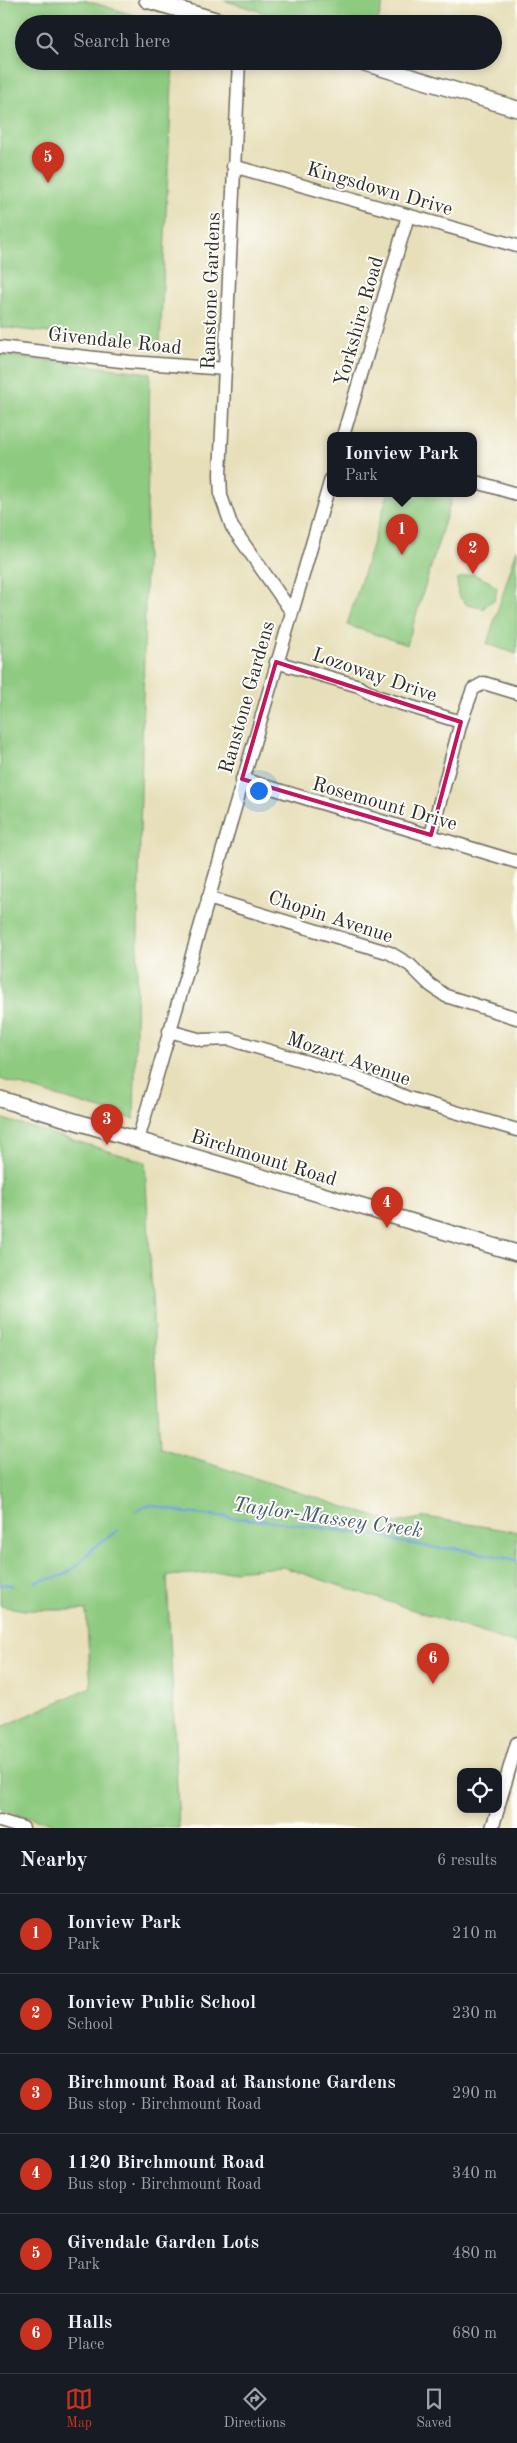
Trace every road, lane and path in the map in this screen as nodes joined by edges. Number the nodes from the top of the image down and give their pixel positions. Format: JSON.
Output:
{"nodes":[{"id":1,"x":147,"y":0,"type":"edge"},
{"id":2,"x":198,"y":15,"type":"edge"},
{"id":3,"x":238,"y":70,"type":"edge"},
{"id":4,"x":388,"y":70,"type":"edge"},
{"id":5,"x":517,"y":109,"type":"edge"},
{"id":6,"x":233,"y":166,"type":"junction"},
{"id":7,"x":408,"y":216,"type":"junction"},
{"id":8,"x":517,"y":246,"type":"edge"},
{"id":9,"x":0,"y":347,"type":"edge"},
{"id":10,"x":226,"y":369,"type":"junction"},
{"id":11,"x":344,"y":432,"type":"edge"},
{"id":12,"x":477,"y":482,"type":"edge"},
{"id":13,"x":327,"y":492,"type":"edge"},
{"id":14,"x":517,"y":494,"type":"edge"},
{"id":15,"x":291,"y":611,"type":"junction"},
{"id":16,"x":276,"y":662,"type":"junction"},
{"id":17,"x":517,"y":693,"type":"edge"},
{"id":18,"x":461,"y":722,"type":"junction"},
{"id":19,"x":242,"y":779,"type":"junction"},
{"id":20,"x":431,"y":836,"type":"junction"},
{"id":21,"x":517,"y":862,"type":"edge"},
{"id":22,"x":208,"y":898,"type":"junction"},
{"id":23,"x":517,"y":1018,"type":"edge"},
{"id":24,"x":168,"y":1031,"type":"junction"},
{"id":25,"x":0,"y":1099,"type":"edge"},
{"id":26,"x":517,"y":1130,"type":"edge"},
{"id":27,"x":138,"y":1140,"type":"junction"},
{"id":28,"x":517,"y":1253,"type":"edge"},
{"id":29,"x":517,"y":1743,"type":"edge"},
{"id":30,"x":502,"y":1794,"type":"edge"},
{"id":31,"x":496,"y":1813,"type":"edge"},
{"id":32,"x":0,"y":1821,"type":"edge"},
{"id":33,"x":23,"y":1828,"type":"edge"},
{"id":34,"x":492,"y":1828,"type":"edge"}],
"edges":[{"from":1,"to":2,"type":"main road"},
{"from":3,"to":6,"type":"street","name":"Ranstone Gardens"},
{"from":4,"to":5,"type":"main road"},
{"from":6,"to":7,"type":"street","name":"Kingsdown Drive"},
{"from":6,"to":10,"type":"street","name":"Ranstone Gardens"},
{"from":7,"to":8,"type":"street","name":"Kingsdown Drive"},
{"from":7,"to":11,"type":"street","name":"Yorkshire Road"},
{"from":9,"to":10,"type":"street","name":"Givendale Road"},
{"from":10,"to":15,"type":"street","name":"Ranstone Gardens"},
{"from":12,"to":14,"type":"street"},
{"from":13,"to":15,"type":"street"},
{"from":15,"to":16,"type":"street","name":"Ranstone Gardens"},
{"from":16,"to":18,"type":"street","name":"Lozoway Drive"},
{"from":16,"to":19,"type":"street","name":"Ranstone Gardens"},
{"from":17,"to":18,"type":"street"},
{"from":18,"to":20,"type":"street"},
{"from":19,"to":20,"type":"street","name":"Rosemount Drive"},
{"from":19,"to":22,"type":"street","name":"Ranstone Gardens"},
{"from":20,"to":21,"type":"street","name":"Rosemount Drive"},
{"from":22,"to":23,"type":"street","name":"Chopin Avenue"},
{"from":22,"to":24,"type":"street","name":"Ranstone Gardens"},
{"from":24,"to":26,"type":"street","name":"Mozart Avenue"},
{"from":24,"to":27,"type":"street","name":"Ranstone Gardens"},
{"from":25,"to":27,"type":"main road","name":"Birchmount Road"},
{"from":27,"to":28,"type":"main road","name":"Birchmount Road"},
{"from":29,"to":30,"type":"street"},
{"from":31,"to":34,"type":"street"},
{"from":32,"to":33,"type":"street"}]}
